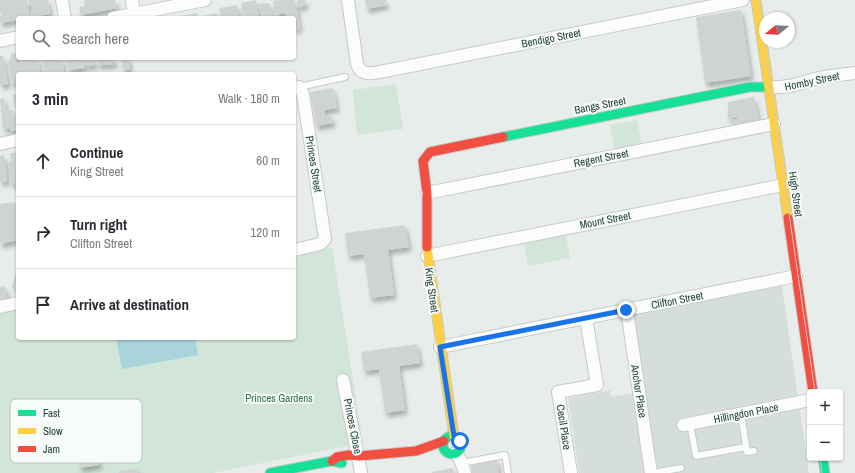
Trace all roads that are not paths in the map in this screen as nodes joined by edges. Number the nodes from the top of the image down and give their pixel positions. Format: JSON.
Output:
{"nodes":[{"id":1,"x":62,"y":0,"type":"edge"},
{"id":2,"x":132,"y":0,"type":"edge"},
{"id":3,"x":205,"y":0,"type":"edge"},
{"id":4,"x":348,"y":0,"type":"edge"},
{"id":5,"x":743,"y":0,"type":"edge"},
{"id":6,"x":756,"y":0,"type":"edge"},
{"id":7,"x":134,"y":14,"type":"junction"},
{"id":8,"x":65,"y":16,"type":"edge"},
{"id":9,"x":124,"y":16,"type":"edge"},
{"id":10,"x":16,"y":37,"type":"edge"},
{"id":11,"x":0,"y":41,"type":"edge"},
{"id":12,"x":855,"y":73,"type":"edge"},
{"id":13,"x":345,"y":77,"type":"dead end"},
{"id":14,"x":296,"y":87,"type":"edge"},
{"id":15,"x":768,"y":87,"type":"junction"},
{"id":16,"x":774,"y":124,"type":"junction"},
{"id":17,"x":16,"y":140,"type":"edge"},
{"id":18,"x":0,"y":144,"type":"edge"},
{"id":19,"x":437,"y":150,"type":"joint"},
{"id":20,"x":783,"y":185,"type":"junction"},
{"id":21,"x":427,"y":193,"type":"junction"},
{"id":22,"x":296,"y":250,"type":"edge"},
{"id":23,"x":427,"y":256,"type":"junction"},
{"id":24,"x":796,"y":276,"type":"junction"},
{"id":25,"x":16,"y":303,"type":"edge"},
{"id":26,"x":0,"y":307,"type":"edge"},
{"id":27,"x":626,"y":310,"type":"junction"},
{"id":28,"x":586,"y":318,"type":"junction"},
{"id":29,"x":440,"y":347,"type":"junction"},
{"id":30,"x":343,"y":380,"type":"dead end"},
{"id":31,"x":813,"y":389,"type":"edge"},
{"id":32,"x":807,"y":401,"type":"edge"},
{"id":33,"x":741,"y":414,"type":"junction"},
{"id":34,"x":686,"y":425,"type":"joint"},
{"id":35,"x":454,"y":436,"type":"junction"},
{"id":36,"x":444,"y":441,"type":"junction"},
{"id":37,"x":746,"y":447,"type":"junction"},
{"id":38,"x":416,"y":451,"type":"junction"},
{"id":39,"x":754,"y":451,"type":"dead end"},
{"id":40,"x":359,"y":456,"type":"junction"},
{"id":41,"x":823,"y":461,"type":"edge"},
{"id":42,"x":459,"y":465,"type":"edge"},
{"id":43,"x":681,"y":468,"type":"dead end"},
{"id":44,"x":270,"y":473,"type":"edge"},
{"id":45,"x":361,"y":473,"type":"edge"},
{"id":46,"x":508,"y":473,"type":"edge"},
{"id":47,"x":571,"y":473,"type":"edge"},
{"id":48,"x":652,"y":473,"type":"edge"},
{"id":49,"x":825,"y":473,"type":"edge"}],
"edges":[{"from":1,"to":8,"type":"street"},
{"from":2,"to":7,"type":"street"},
{"from":3,"to":7,"type":"street"},
{"from":4,"to":5,"type":"street","name":"Bendigo Street"},
{"from":6,"to":15,"type":"street","name":"High Street"},
{"from":7,"to":9,"type":"street"},
{"from":10,"to":11,"type":"street"},
{"from":12,"to":15,"type":"street","name":"Hornby Street"},
{"from":13,"to":14,"type":"lane"},
{"from":14,"to":22,"type":"street","name":"Princes Street"},
{"from":15,"to":16,"type":"street","name":"High Street"},
{"from":15,"to":19,"type":"street","name":"Bangs Street"},
{"from":16,"to":20,"type":"street","name":"High Street"},
{"from":16,"to":21,"type":"street","name":"Regent Street"},
{"from":17,"to":18,"type":"street"},
{"from":19,"to":21,"type":"street","name":"King Street"},
{"from":20,"to":23,"type":"street","name":"Mount Street"},
{"from":20,"to":24,"type":"street","name":"High Street"},
{"from":21,"to":23,"type":"street","name":"King Street"},
{"from":23,"to":29,"type":"street","name":"King Street"},
{"from":24,"to":27,"type":"street","name":"Clifton Street"},
{"from":24,"to":31,"type":"street","name":"High Street"},
{"from":25,"to":26,"type":"street"},
{"from":27,"to":28,"type":"street","name":"Clifton Street"},
{"from":27,"to":48,"type":"street","name":"Anchor Place"},
{"from":28,"to":29,"type":"street","name":"Clifton Street"},
{"from":28,"to":47,"type":"street","name":"Cecil Place"},
{"from":29,"to":35,"type":"street","name":"King Street"},
{"from":30,"to":40,"type":"street","name":"Princes Close"},
{"from":32,"to":33,"type":"street","name":"Hillingdon Place"},
{"from":33,"to":34,"type":"street","name":"Hillingdon Place"},
{"from":33,"to":37,"type":"lane"},
{"from":34,"to":37,"type":"lane"},
{"from":35,"to":36,"type":"street"},
{"from":35,"to":42,"type":"street","name":"King Street"},
{"from":36,"to":38,"type":"street"},
{"from":36,"to":42,"type":"street"},
{"from":37,"to":39,"type":"lane"},
{"from":38,"to":40,"type":"street"},
{"from":38,"to":42,"type":"street"},
{"from":40,"to":44,"type":"street"},
{"from":40,"to":45,"type":"street","name":"Princes Close"},
{"from":41,"to":49,"type":"street"},
{"from":42,"to":46,"type":"lane"},
{"from":43,"to":48,"type":"lane"}]}
